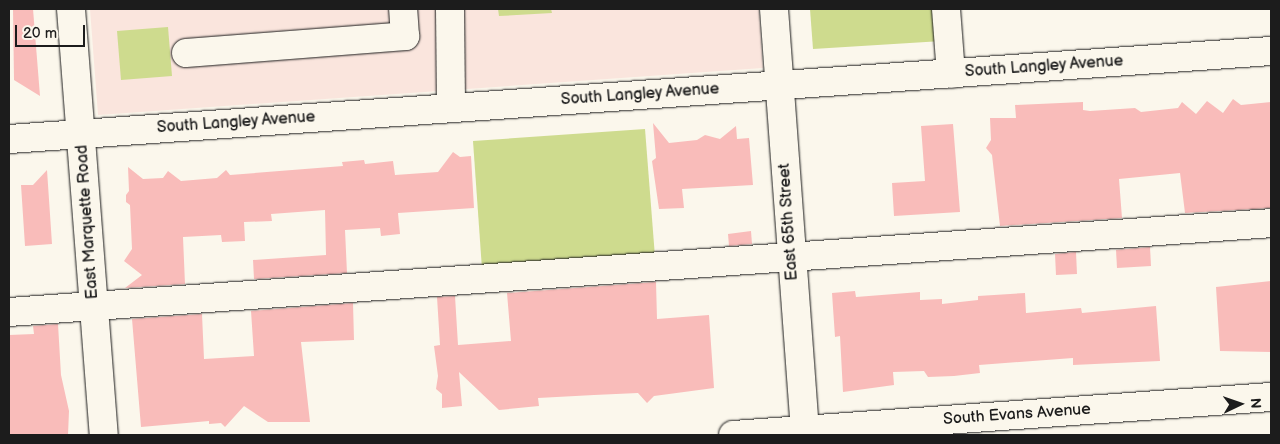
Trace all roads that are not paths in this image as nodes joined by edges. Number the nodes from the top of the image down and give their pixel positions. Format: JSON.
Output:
{"nodes":[{"id":1,"x":72,"y":9,"type":"edge"},
{"id":2,"x":403,"y":9,"type":"edge"},
{"id":3,"x":450,"y":9,"type":"edge"},
{"id":4,"x":774,"y":9,"type":"edge"},
{"id":5,"x":946,"y":9,"type":"edge"},
{"id":6,"x":1271,"y":51,"type":"edge"},
{"id":7,"x":186,"y":53,"type":"dead end"},
{"id":8,"x":951,"y":74,"type":"junction"},
{"id":9,"x":779,"y":86,"type":"junction"},
{"id":10,"x":451,"y":108,"type":"junction"},
{"id":11,"x":81,"y":134,"type":"junction"},
{"id":12,"x":9,"y":139,"type":"edge"},
{"id":13,"x":1271,"y":223,"type":"edge"},
{"id":14,"x":792,"y":257,"type":"junction"},
{"id":15,"x":94,"y":306,"type":"junction"},
{"id":16,"x":9,"y":312,"type":"edge"},
{"id":17,"x":1271,"y":397,"type":"edge"},
{"id":18,"x":805,"y":433,"type":"edge"},
{"id":19,"x":104,"y":435,"type":"edge"},
{"id":20,"x":733,"y":435,"type":"edge"}],
"edges":[{"from":1,"to":11,"type":"street","name":"East Marquette Road"},
{"from":2,"to":7,"type":"street"},
{"from":3,"to":10,"type":"street"},
{"from":4,"to":9,"type":"street","name":"East 65th Street"},
{"from":5,"to":8,"type":"street"},
{"from":6,"to":8,"type":"street","name":"South Langley Avenue"},
{"from":8,"to":9,"type":"street","name":"South Langley Avenue"},
{"from":9,"to":10,"type":"street","name":"South Langley Avenue"},
{"from":9,"to":14,"type":"street","name":"East 65th Street"},
{"from":10,"to":11,"type":"street","name":"South Langley Avenue"},
{"from":11,"to":12,"type":"street","name":"South Langley Avenue"},
{"from":11,"to":15,"type":"street","name":"East Marquette Road"},
{"from":13,"to":14,"type":"street"},
{"from":14,"to":15,"type":"street"},
{"from":14,"to":18,"type":"street","name":"East 65th Street"},
{"from":15,"to":16,"type":"street"},
{"from":15,"to":19,"type":"street","name":"East Marquette Road"},
{"from":17,"to":18,"type":"street","name":"South Evans Avenue"},
{"from":18,"to":20,"type":"street","name":"South Evans Avenue"}]}
